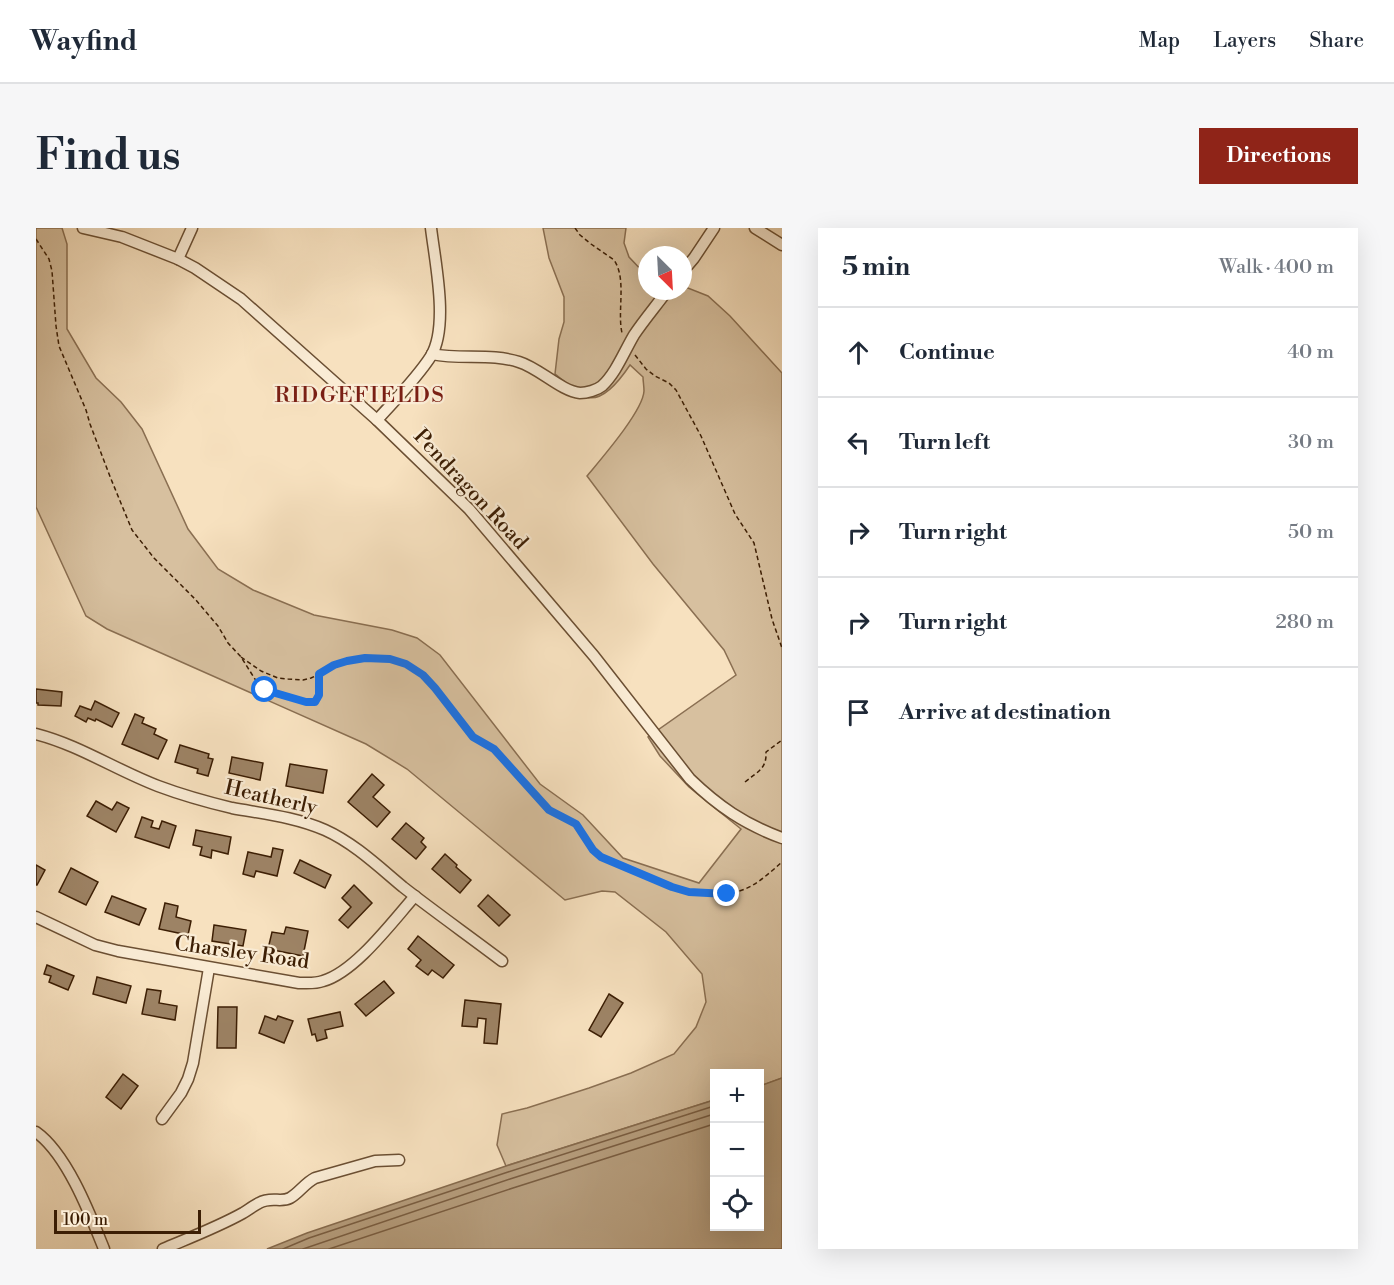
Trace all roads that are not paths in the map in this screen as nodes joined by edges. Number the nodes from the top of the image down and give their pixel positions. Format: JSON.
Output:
{"nodes":[{"id":1,"x":83,"y":228,"type":"edge"},
{"id":2,"x":192,"y":228,"type":"edge"},
{"id":3,"x":431,"y":228,"type":"edge"},
{"id":4,"x":714,"y":228,"type":"edge"},
{"id":5,"x":755,"y":228,"type":"edge"},
{"id":6,"x":782,"y":245,"type":"edge"},
{"id":7,"x":178,"y":259,"type":"junction"},
{"id":8,"x":692,"y":260,"type":"edge"},
{"id":9,"x":660,"y":300,"type":"edge"},
{"id":10,"x":432,"y":354,"type":"junction"},
{"id":11,"x":377,"y":420,"type":"junction"},
{"id":12,"x":36,"y":734,"type":"edge"},
{"id":13,"x":782,"y":838,"type":"edge"},
{"id":14,"x":415,"y":896,"type":"junction"},
{"id":15,"x":36,"y":918,"type":"edge"},
{"id":16,"x":502,"y":961,"type":"dead end"},
{"id":17,"x":208,"y":968,"type":"junction"},
{"id":18,"x":162,"y":1119,"type":"dead end"},
{"id":19,"x":36,"y":1132,"type":"edge"},
{"id":20,"x":399,"y":1160,"type":"dead end"},
{"id":21,"x":104,"y":1249,"type":"edge"},
{"id":22,"x":163,"y":1249,"type":"edge"}],
"edges":[{"from":1,"to":7,"type":"street","name":"Pendragon Road"},
{"from":2,"to":7,"type":"street"},
{"from":3,"to":10,"type":"street"},
{"from":4,"to":8,"type":"street"},
{"from":5,"to":6,"type":"street"},
{"from":7,"to":11,"type":"street","name":"Pendragon Road"},
{"from":9,"to":10,"type":"street"},
{"from":10,"to":11,"type":"street"},
{"from":11,"to":13,"type":"street","name":"Pendragon Road"},
{"from":12,"to":14,"type":"street","name":"Heatherly"},
{"from":14,"to":16,"type":"street","name":"Heatherly"},
{"from":14,"to":17,"type":"street","name":"Charsley Road"},
{"from":15,"to":17,"type":"street","name":"Charsley Road"},
{"from":17,"to":18,"type":"street"},
{"from":19,"to":21,"type":"street"},
{"from":20,"to":22,"type":"street"}]}
